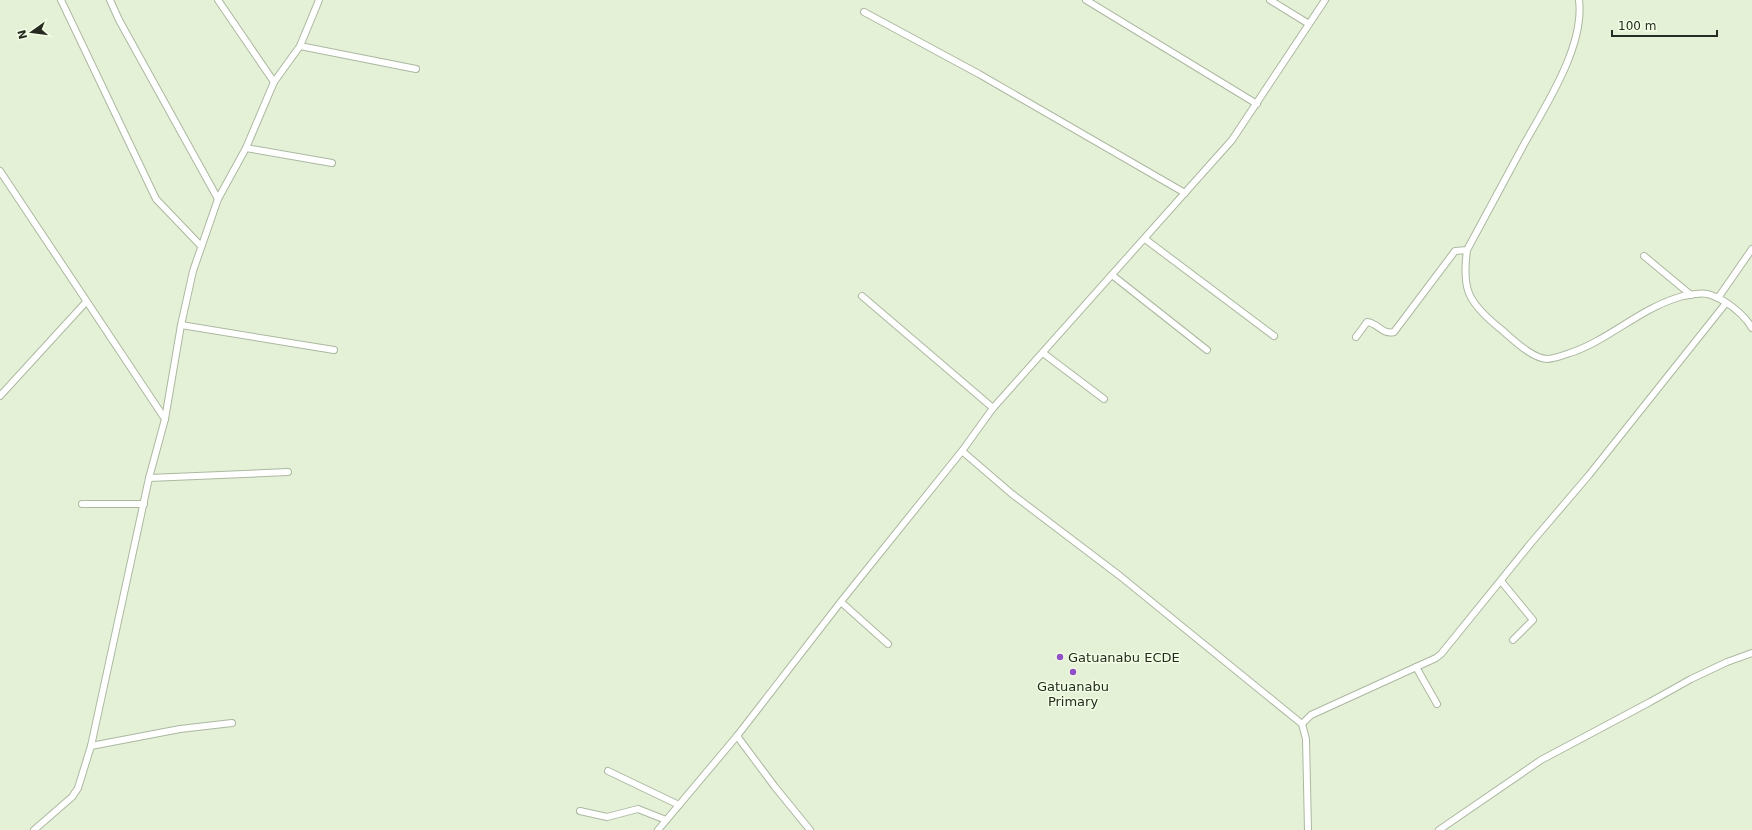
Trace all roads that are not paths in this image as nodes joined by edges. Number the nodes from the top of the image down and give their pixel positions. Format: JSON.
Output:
{"nodes":[{"id":1,"x":61,"y":0,"type":"edge"},
{"id":2,"x":110,"y":0,"type":"edge"},
{"id":3,"x":218,"y":0,"type":"edge"},
{"id":4,"x":320,"y":0,"type":"edge"},
{"id":5,"x":1086,"y":0,"type":"edge"},
{"id":6,"x":1270,"y":0,"type":"edge"},
{"id":7,"x":1325,"y":0,"type":"edge"},
{"id":8,"x":1579,"y":0,"type":"edge"},
{"id":9,"x":864,"y":12,"type":"dead end"},
{"id":10,"x":1309,"y":24,"type":"junction"},
{"id":11,"x":300,"y":46,"type":"junction"},
{"id":12,"x":416,"y":69,"type":"dead end"},
{"id":13,"x":274,"y":82,"type":"junction"},
{"id":14,"x":1257,"y":104,"type":"junction"},
{"id":15,"x":246,"y":148,"type":"junction"},
{"id":16,"x":332,"y":163,"type":"dead end"},
{"id":17,"x":0,"y":171,"type":"edge"},
{"id":18,"x":1185,"y":193,"type":"junction"},
{"id":19,"x":218,"y":199,"type":"junction"},
{"id":20,"x":1144,"y":239,"type":"junction"},
{"id":21,"x":200,"y":246,"type":"junction"},
{"id":22,"x":1752,"y":249,"type":"edge"},
{"id":23,"x":1467,"y":250,"type":"junction"},
{"id":24,"x":1644,"y":256,"type":"dead end"},
{"id":25,"x":1112,"y":276,"type":"junction"},
{"id":26,"x":1691,"y":294,"type":"junction"},
{"id":27,"x":862,"y":296,"type":"dead end"},
{"id":28,"x":1718,"y":298,"type":"junction"},
{"id":29,"x":86,"y":302,"type":"junction"},
{"id":30,"x":1726,"y":303,"type":"junction"},
{"id":31,"x":181,"y":325,"type":"junction"},
{"id":32,"x":1752,"y":328,"type":"edge"},
{"id":33,"x":1274,"y":336,"type":"dead end"},
{"id":34,"x":1356,"y":337,"type":"dead end"},
{"id":35,"x":334,"y":350,"type":"dead end"},
{"id":36,"x":1206,"y":350,"type":"dead end"},
{"id":37,"x":1043,"y":353,"type":"junction"},
{"id":38,"x":0,"y":396,"type":"edge"},
{"id":39,"x":1104,"y":399,"type":"dead end"},
{"id":40,"x":993,"y":408,"type":"junction"},
{"id":41,"x":165,"y":419,"type":"junction"},
{"id":42,"x":962,"y":451,"type":"junction"},
{"id":43,"x":288,"y":472,"type":"dead end"},
{"id":44,"x":149,"y":478,"type":"junction"},
{"id":45,"x":82,"y":504,"type":"dead end"},
{"id":46,"x":144,"y":504,"type":"junction"},
{"id":47,"x":1501,"y":581,"type":"junction"},
{"id":48,"x":841,"y":602,"type":"junction"},
{"id":49,"x":1513,"y":640,"type":"dead end"},
{"id":50,"x":888,"y":644,"type":"dead end"},
{"id":51,"x":1752,"y":653,"type":"edge"},
{"id":52,"x":1416,"y":667,"type":"junction"},
{"id":53,"x":1437,"y":704,"type":"dead end"},
{"id":54,"x":232,"y":723,"type":"dead end"},
{"id":55,"x":1302,"y":724,"type":"junction"},
{"id":56,"x":736,"y":736,"type":"junction"},
{"id":57,"x":91,"y":746,"type":"junction"},
{"id":58,"x":608,"y":771,"type":"dead end"},
{"id":59,"x":679,"y":805,"type":"junction"},
{"id":60,"x":580,"y":811,"type":"dead end"},
{"id":61,"x":666,"y":820,"type":"junction"},
{"id":62,"x":34,"y":830,"type":"edge"},
{"id":63,"x":658,"y":830,"type":"edge"},
{"id":64,"x":810,"y":830,"type":"edge"},
{"id":65,"x":1308,"y":830,"type":"edge"},
{"id":66,"x":1439,"y":830,"type":"edge"}],
"edges":[{"from":1,"to":21,"type":"street"},
{"from":2,"to":19,"type":"street"},
{"from":3,"to":13,"type":"street"},
{"from":4,"to":11,"type":"street"},
{"from":5,"to":14,"type":"street"},
{"from":6,"to":10,"type":"street"},
{"from":7,"to":10,"type":"street"},
{"from":8,"to":23,"type":"street"},
{"from":9,"to":18,"type":"street"},
{"from":10,"to":14,"type":"street"},
{"from":11,"to":12,"type":"street"},
{"from":11,"to":13,"type":"street"},
{"from":13,"to":15,"type":"street"},
{"from":14,"to":18,"type":"street"},
{"from":15,"to":16,"type":"street"},
{"from":15,"to":19,"type":"street"},
{"from":17,"to":29,"type":"street"},
{"from":18,"to":20,"type":"street"},
{"from":19,"to":21,"type":"street"},
{"from":20,"to":25,"type":"street"},
{"from":20,"to":33,"type":"street"},
{"from":21,"to":31,"type":"street"},
{"from":22,"to":28,"type":"street"},
{"from":23,"to":26,"type":"street"},
{"from":23,"to":34,"type":"street"},
{"from":24,"to":26,"type":"street"},
{"from":25,"to":36,"type":"street"},
{"from":25,"to":37,"type":"street"},
{"from":26,"to":28,"type":"street"},
{"from":27,"to":40,"type":"street"},
{"from":28,"to":30,"type":"street"},
{"from":29,"to":38,"type":"street"},
{"from":29,"to":41,"type":"street"},
{"from":30,"to":32,"type":"street"},
{"from":30,"to":47,"type":"street"},
{"from":31,"to":35,"type":"street"},
{"from":31,"to":41,"type":"street"},
{"from":37,"to":39,"type":"street"},
{"from":37,"to":40,"type":"street"},
{"from":40,"to":42,"type":"street"},
{"from":41,"to":44,"type":"street"},
{"from":42,"to":48,"type":"street"},
{"from":42,"to":55,"type":"street"},
{"from":43,"to":44,"type":"street"},
{"from":44,"to":46,"type":"street"},
{"from":45,"to":46,"type":"street"},
{"from":46,"to":57,"type":"street"},
{"from":47,"to":49,"type":"street"},
{"from":47,"to":52,"type":"street"},
{"from":48,"to":50,"type":"street"},
{"from":48,"to":56,"type":"street"},
{"from":51,"to":66,"type":"street"},
{"from":52,"to":53,"type":"street"},
{"from":52,"to":55,"type":"street"},
{"from":54,"to":57,"type":"street"},
{"from":55,"to":65,"type":"street"},
{"from":56,"to":59,"type":"street"},
{"from":56,"to":64,"type":"street"},
{"from":57,"to":62,"type":"street"},
{"from":58,"to":59,"type":"street"},
{"from":59,"to":61,"type":"street"},
{"from":60,"to":61,"type":"street"},
{"from":61,"to":63,"type":"street"}]}
